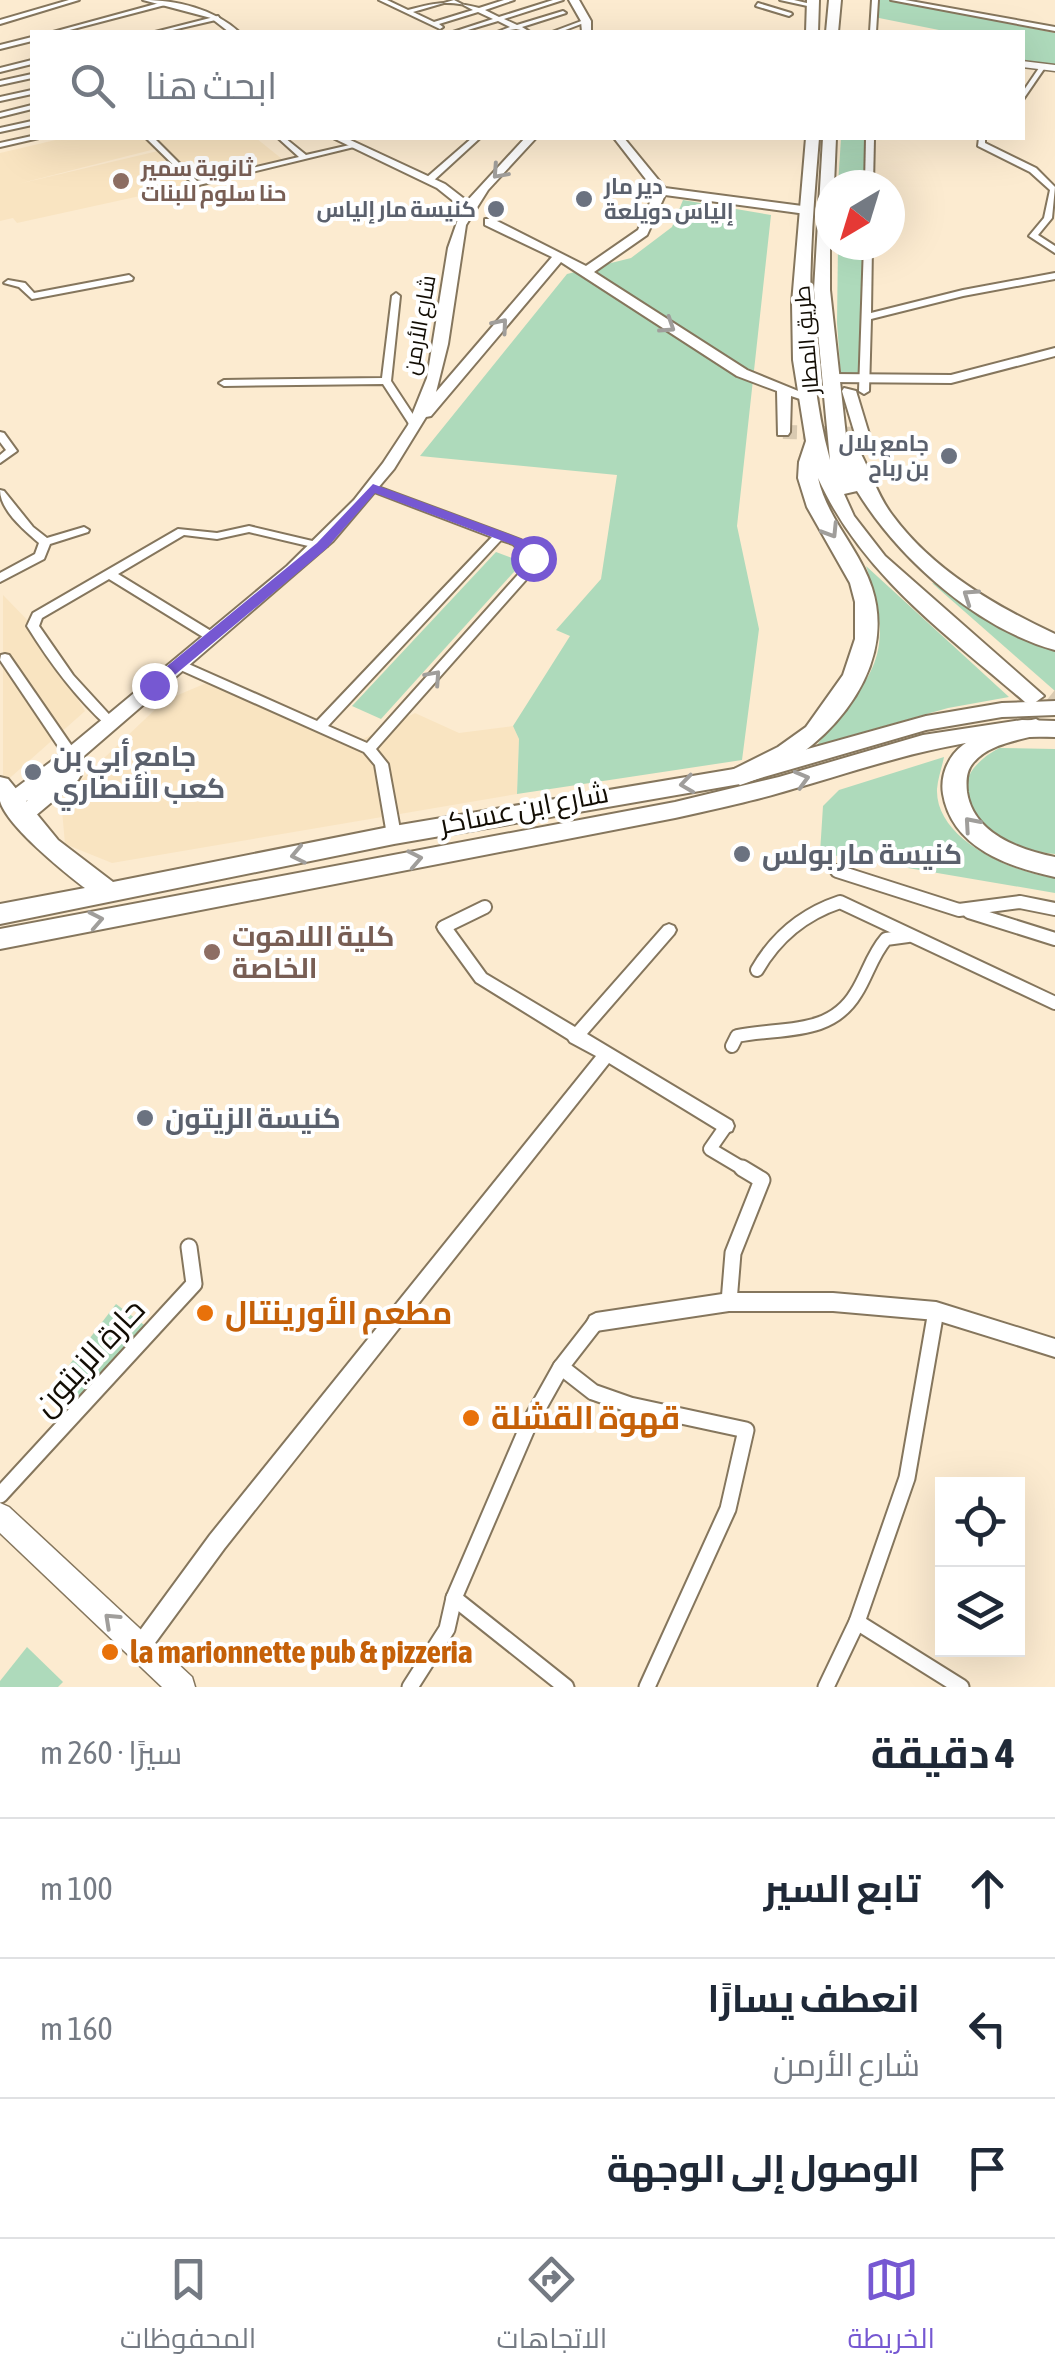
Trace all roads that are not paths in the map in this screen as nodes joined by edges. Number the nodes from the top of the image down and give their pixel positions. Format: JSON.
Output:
{"nodes":[{"id":1,"x":76,"y":0,"type":"edge"},
{"id":2,"x":148,"y":0,"type":"edge"},
{"id":3,"x":209,"y":0,"type":"edge"},
{"id":4,"x":382,"y":0,"type":"edge"},
{"id":5,"x":414,"y":0,"type":"edge"},
{"id":6,"x":454,"y":0,"type":"edge"},
{"id":7,"x":512,"y":0,"type":"edge"},
{"id":8,"x":532,"y":0,"type":"edge"},
{"id":9,"x":560,"y":0,"type":"edge"},
{"id":10,"x":574,"y":0,"type":"edge"},
{"id":11,"x":783,"y":0,"type":"edge"},
{"id":12,"x":835,"y":0,"type":"edge"},
{"id":13,"x":875,"y":0,"type":"edge"},
{"id":14,"x":894,"y":0,"type":"edge"},
{"id":15,"x":923,"y":0,"type":"edge"},
{"id":16,"x":161,"y":2,"type":"edge"},
{"id":17,"x":759,"y":3,"type":"edge"},
{"id":18,"x":813,"y":3,"type":"edge"},
{"id":19,"x":544,"y":5,"type":"junction"},
{"id":20,"x":394,"y":6,"type":"junction"},
{"id":21,"x":44,"y":10,"type":"junction"},
{"id":22,"x":478,"y":10,"type":"junction"},
{"id":23,"x":407,"y":12,"type":"junction"},
{"id":24,"x":563,"y":12,"type":"junction"},
{"id":25,"x":204,"y":13,"type":"junction"},
{"id":26,"x":789,"y":14,"type":"dead end"},
{"id":27,"x":218,"y":18,"type":"junction"},
{"id":28,"x":497,"y":20,"type":"junction"},
{"id":29,"x":0,"y":22,"type":"edge"},
{"id":30,"x":1028,"y":23,"type":"junction"},
{"id":31,"x":433,"y":24,"type":"junction"},
{"id":32,"x":77,"y":27,"type":"junction"},
{"id":33,"x":586,"y":27,"type":"edge"},
{"id":34,"x":515,"y":28,"type":"junction"},
{"id":35,"x":1055,"y":29,"type":"edge"},
{"id":36,"x":64,"y":30,"type":"edge"},
{"id":37,"x":83,"y":30,"type":"edge"},
{"id":38,"x":167,"y":30,"type":"edge"},
{"id":39,"x":230,"y":30,"type":"edge"},
{"id":40,"x":448,"y":30,"type":"edge"},
{"id":41,"x":460,"y":30,"type":"edge"},
{"id":42,"x":508,"y":30,"type":"edge"},
{"id":43,"x":521,"y":30,"type":"edge"},
{"id":44,"x":812,"y":30,"type":"edge"},
{"id":45,"x":832,"y":30,"type":"edge"},
{"id":46,"x":873,"y":30,"type":"edge"},
{"id":47,"x":30,"y":40,"type":"edge"},
{"id":48,"x":0,"y":47,"type":"edge"},
{"id":49,"x":30,"y":62,"type":"edge"},
{"id":50,"x":1025,"y":64,"type":"edge"},
{"id":51,"x":1043,"y":66,"type":"junction"},
{"id":52,"x":1055,"y":68,"type":"edge"},
{"id":53,"x":0,"y":70,"type":"edge"},
{"id":54,"x":30,"y":76,"type":"edge"},
{"id":55,"x":0,"y":83,"type":"edge"},
{"id":56,"x":30,"y":92,"type":"edge"},
{"id":57,"x":1025,"y":94,"type":"edge"},
{"id":58,"x":0,"y":99,"type":"edge"},
{"id":59,"x":30,"y":107,"type":"edge"},
{"id":60,"x":0,"y":114,"type":"edge"},
{"id":61,"x":30,"y":123,"type":"edge"},
{"id":62,"x":0,"y":130,"type":"edge"},
{"id":63,"x":30,"y":139,"type":"edge"},
{"id":64,"x":152,"y":140,"type":"edge"},
{"id":65,"x":283,"y":140,"type":"edge"},
{"id":66,"x":342,"y":140,"type":"edge"},
{"id":67,"x":474,"y":140,"type":"edge"},
{"id":68,"x":529,"y":140,"type":"edge"},
{"id":69,"x":621,"y":140,"type":"edge"},
{"id":70,"x":812,"y":140,"type":"edge"},
{"id":71,"x":829,"y":140,"type":"edge"},
{"id":72,"x":870,"y":140,"type":"edge"},
{"id":73,"x":982,"y":140,"type":"edge"},
{"id":74,"x":0,"y":145,"type":"edge"},
{"id":75,"x":354,"y":146,"type":"junction"},
{"id":76,"x":304,"y":158,"type":"junction"},
{"id":77,"x":869,"y":170,"type":"edge"},
{"id":78,"x":429,"y":180,"type":"junction"},
{"id":79,"x":661,"y":191,"type":"junction"},
{"id":80,"x":468,"y":207,"type":"junction"},
{"id":81,"x":806,"y":210,"type":"junction"},
{"id":82,"x":489,"y":222,"type":"dead end"},
{"id":83,"x":1055,"y":250,"type":"edge"},
{"id":84,"x":560,"y":256,"type":"junction"},
{"id":85,"x":868,"y":260,"type":"edge"},
{"id":86,"x":586,"y":272,"type":"junction"},
{"id":87,"x":1055,"y":276,"type":"edge"},
{"id":88,"x":129,"y":278,"type":"dead end"},
{"id":89,"x":8,"y":283,"type":"dead end"},
{"id":90,"x":396,"y":296,"type":"dead end"},
{"id":91,"x":866,"y":318,"type":"junction"},
{"id":92,"x":1055,"y":352,"type":"edge"},
{"id":93,"x":1055,"y":362,"type":"edge"},
{"id":94,"x":436,"y":370,"type":"junction"},
{"id":95,"x":460,"y":374,"type":"junction"},
{"id":96,"x":386,"y":381,"type":"junction"},
{"id":97,"x":224,"y":383,"type":"dead end"},
{"id":98,"x":848,"y":386,"type":"junction"},
{"id":99,"x":784,"y":391,"type":"junction"},
{"id":100,"x":806,"y":397,"type":"junction"},
{"id":101,"x":834,"y":418,"type":"junction"},
{"id":102,"x":415,"y":425,"type":"junction"},
{"id":103,"x":783,"y":432,"type":"dead end"},
{"id":104,"x":862,"y":434,"type":"dead end"},
{"id":105,"x":0,"y":435,"type":"edge"},
{"id":106,"x":814,"y":440,"type":"junction"},
{"id":107,"x":0,"y":460,"type":"edge"},
{"id":108,"x":373,"y":488,"type":"junction"},
{"id":109,"x":0,"y":493,"type":"edge"},
{"id":110,"x":84,"y":530,"type":"dead end"},
{"id":111,"x":500,"y":535,"type":"junction"},
{"id":112,"x":45,"y":542,"type":"junction"},
{"id":113,"x":322,"y":546,"type":"junction"},
{"id":114,"x":110,"y":574,"type":"junction"},
{"id":115,"x":0,"y":578,"type":"edge"},
{"id":116,"x":212,"y":638,"type":"junction"},
{"id":117,"x":1055,"y":643,"type":"edge"},
{"id":118,"x":5,"y":658,"type":"dead end"},
{"id":119,"x":173,"y":670,"type":"junction"},
{"id":120,"x":1046,"y":700,"type":"edge"},
{"id":121,"x":112,"y":723,"type":"junction"},
{"id":122,"x":319,"y":726,"type":"junction"},
{"id":123,"x":1045,"y":728,"type":"edge"},
{"id":124,"x":368,"y":750,"type":"junction"},
{"id":125,"x":72,"y":758,"type":"junction"},
{"id":126,"x":740,"y":776,"type":"junction"},
{"id":127,"x":6,"y":807,"type":"edge"},
{"id":128,"x":394,"y":835,"type":"junction"},
{"id":129,"x":1055,"y":866,"type":"edge"},
{"id":130,"x":837,"y":870,"type":"dead end"},
{"id":131,"x":112,"y":893,"type":"junction"},
{"id":132,"x":485,"y":908,"type":"dead end"},
{"id":133,"x":1055,"y":908,"type":"edge"},
{"id":134,"x":959,"y":910,"type":"junction"},
{"id":135,"x":0,"y":914,"type":"edge"},
{"id":136,"x":444,"y":927,"type":"joint"},
{"id":137,"x":669,"y":930,"type":"dead end"},
{"id":138,"x":917,"y":938,"type":"junction"},
{"id":139,"x":0,"y":939,"type":"edge"},
{"id":140,"x":1055,"y":939,"type":"edge"},
{"id":141,"x":757,"y":970,"type":"dead end"},
{"id":142,"x":1055,"y":1003,"type":"edge"},
{"id":143,"x":575,"y":1037,"type":"junction"},
{"id":144,"x":732,"y":1046,"type":"dead end"},
{"id":145,"x":607,"y":1054,"type":"junction"},
{"id":146,"x":726,"y":1126,"type":"joint"},
{"id":147,"x":188,"y":1247,"type":"dead end"},
{"id":148,"x":730,"y":1302,"type":"junction"},
{"id":149,"x":936,"y":1311,"type":"junction"},
{"id":150,"x":596,"y":1322,"type":"joint"},
{"id":151,"x":1055,"y":1348,"type":"edge"},
{"id":152,"x":561,"y":1367,"type":"junction"},
{"id":153,"x":0,"y":1495,"type":"edge"},
{"id":154,"x":0,"y":1516,"type":"edge"},
{"id":155,"x":454,"y":1598,"type":"junction"},
{"id":156,"x":857,"y":1622,"type":"junction"},
{"id":157,"x":140,"y":1647,"type":"junction"},
{"id":158,"x":182,"y":1687,"type":"edge"},
{"id":159,"x":410,"y":1687,"type":"edge"},
{"id":160,"x":566,"y":1687,"type":"edge"},
{"id":161,"x":647,"y":1687,"type":"edge"},
{"id":162,"x":826,"y":1687,"type":"edge"},
{"id":163,"x":961,"y":1687,"type":"edge"}],
"edges":[{"from":1,"to":21,"type":"street"},
{"from":2,"to":16,"type":"main road"},
{"from":3,"to":25,"type":"main road"},
{"from":4,"to":20,"type":"street"},
{"from":5,"to":20,"type":"street"},
{"from":6,"to":22,"type":"street"},
{"from":6,"to":23,"type":"street"},
{"from":7,"to":22,"type":"street"},
{"from":8,"to":19,"type":"street"},
{"from":9,"to":19,"type":"street"},
{"from":10,"to":33,"type":"main road"},
{"from":11,"to":18,"type":"street"},
{"from":12,"to":45,"type":"highway"},
{"from":13,"to":46,"type":"street"},
{"from":14,"to":30,"type":"street"},
{"from":15,"to":30,"type":"street"},
{"from":16,"to":25,"type":"main road"},
{"from":16,"to":32,"type":"street"},
{"from":17,"to":26,"type":"street"},
{"from":18,"to":44,"type":"highway"},
{"from":19,"to":24,"type":"street"},
{"from":19,"to":28,"type":"street"},
{"from":20,"to":23,"type":"street"},
{"from":21,"to":29,"type":"street"},
{"from":21,"to":32,"type":"street"},
{"from":22,"to":28,"type":"street"},
{"from":22,"to":31,"type":"street"},
{"from":23,"to":31,"type":"street"},
{"from":24,"to":33,"type":"street"},
{"from":24,"to":34,"type":"street"},
{"from":25,"to":27,"type":"main road"},
{"from":27,"to":38,"type":"street"},
{"from":27,"to":39,"type":"main road"},
{"from":28,"to":34,"type":"street"},
{"from":28,"to":41,"type":"street"},
{"from":30,"to":35,"type":"street"},
{"from":31,"to":40,"type":"street"},
{"from":32,"to":36,"type":"street"},
{"from":32,"to":37,"type":"street"},
{"from":34,"to":42,"type":"street"},
{"from":34,"to":43,"type":"street"},
{"from":47,"to":48,"type":"street"},
{"from":49,"to":53,"type":"street"},
{"from":50,"to":51,"type":"street"},
{"from":51,"to":52,"type":"street"},
{"from":51,"to":57,"type":"street"},
{"from":54,"to":55,"type":"street"},
{"from":56,"to":58,"type":"street"},
{"from":59,"to":60,"type":"street"},
{"from":61,"to":62,"type":"street"},
{"from":63,"to":74,"type":"street"},
{"from":64,"to":76,"type":"street"},
{"from":65,"to":76,"type":"street"},
{"from":66,"to":75,"type":"main road"},
{"from":67,"to":78,"type":"street"},
{"from":68,"to":80,"type":"main road","one_way":true},
{"from":69,"to":79,"type":"main road"},
{"from":70,"to":81,"type":"highway","name":"طريق المطار"},
{"from":71,"to":98,"type":"highway","name":"طريق المطار"},
{"from":72,"to":77,"type":"street"},
{"from":73,"to":83,"type":"street"},
{"from":75,"to":76,"type":"street"},
{"from":75,"to":78,"type":"main road"},
{"from":78,"to":80,"type":"main road"},
{"from":79,"to":81,"type":"main road"},
{"from":79,"to":86,"type":"main road"},
{"from":80,"to":94,"type":"main road","name":"شارع الأرمن"},
{"from":81,"to":100,"type":"highway","name":"طريق المطار"},
{"from":82,"to":84,"type":"main road","name":"طريق المطار"},
{"from":84,"to":86,"type":"main road","name":"طريق المطار"},
{"from":95,"to":84,"type":"main road","one_way":true},
{"from":85,"to":91,"type":"street"},
{"from":86,"to":99,"type":"main road","name":"طريق المطار","one_way":true},
{"from":87,"to":91,"type":"street"},
{"from":88,"to":89,"type":"street"},
{"from":90,"to":96,"type":"street"},
{"from":91,"to":98,"type":"street"},
{"from":92,"to":98,"type":"main road"},
{"from":93,"to":98,"type":"main road"},
{"from":94,"to":95,"type":"main road"},
{"from":94,"to":102,"type":"main road","name":"شارع الأرمن"},
{"from":95,"to":102,"type":"main road"},
{"from":96,"to":97,"type":"street"},
{"from":96,"to":102,"type":"street"},
{"from":98,"to":101,"type":"highway","name":"طريق المطار"},
{"from":98,"to":104,"type":"main road"},
{"from":99,"to":100,"type":"main road","name":"طريق المطار"},
{"from":99,"to":103,"type":"main road"},
{"from":100,"to":106,"type":"highway","name":"طريق المطار"},
{"from":117,"to":101,"type":"highway","one_way":true},
{"from":101,"to":120,"type":"highway","name":"طريق المطار"},
{"from":102,"to":108,"type":"main road","name":"شارع الأرمن"},
{"from":105,"to":107,"type":"street"},
{"from":106,"to":120,"type":"highway"},
{"from":106,"to":126,"type":"highway","one_way":true},
{"from":108,"to":111,"type":"street"},
{"from":108,"to":113,"type":"main road","name":"شارع الأرمن"},
{"from":109,"to":112,"type":"street"},
{"from":110,"to":112,"type":"street"},
{"from":111,"to":122,"type":"street"},
{"from":124,"to":111,"type":"street","one_way":true},
{"from":112,"to":115,"type":"street"},
{"from":113,"to":114,"type":"street"},
{"from":113,"to":116,"type":"main road","name":"شارع الأرمن"},
{"from":114,"to":116,"type":"street"},
{"from":114,"to":121,"type":"street"},
{"from":116,"to":119,"type":"main road","name":"شارع الأرمن"},
{"from":118,"to":125,"type":"street"},
{"from":119,"to":121,"type":"main road","name":"شارع الأرمن"},
{"from":119,"to":122,"type":"street"},
{"from":119,"to":127,"type":"main road","name":"شارع الأرمن"},
{"from":120,"to":126,"type":"main road","name":"شارع ابن عساكر"},
{"from":121,"to":125,"type":"main road","name":"شارع الأرمن"},
{"from":122,"to":124,"type":"street"},
{"from":129,"to":123,"type":"highway","one_way":true},
{"from":139,"to":123,"type":"main road","name":"شارع ابن عساكر","one_way":true},
{"from":124,"to":128,"type":"street"},
{"from":125,"to":127,"type":"main road","name":"شارع الأرمن"},
{"from":126,"to":128,"type":"main road","name":"شارع ابن عساكر","one_way":true},
{"from":127,"to":131,"type":"main road"},
{"from":128,"to":131,"type":"main road","name":"شارع ابن عساكر","one_way":true},
{"from":130,"to":134,"type":"street"},
{"from":131,"to":135,"type":"main road","name":"شارع ابن عساكر"},
{"from":132,"to":136,"type":"street"},
{"from":133,"to":134,"type":"street"},
{"from":134,"to":140,"type":"street"},
{"from":136,"to":143,"type":"street"},
{"from":137,"to":143,"type":"street"},
{"from":138,"to":141,"type":"street"},
{"from":138,"to":142,"type":"street"},
{"from":138,"to":144,"type":"street"},
{"from":143,"to":145,"type":"street"},
{"from":145,"to":146,"type":"street"},
{"from":145,"to":157,"type":"street"},
{"from":146,"to":148,"type":"street"},
{"from":147,"to":153,"type":"street","name":"حارة الزيتون"},
{"from":148,"to":149,"type":"street"},
{"from":148,"to":150,"type":"street"},
{"from":149,"to":151,"type":"street"},
{"from":149,"to":156,"type":"street"},
{"from":150,"to":152,"type":"street"},
{"from":152,"to":155,"type":"street"},
{"from":152,"to":161,"type":"street"},
{"from":157,"to":154,"type":"street","one_way":true},
{"from":155,"to":159,"type":"street"},
{"from":155,"to":160,"type":"street"},
{"from":156,"to":162,"type":"street"},
{"from":156,"to":163,"type":"street"},
{"from":157,"to":158,"type":"street"}]}
